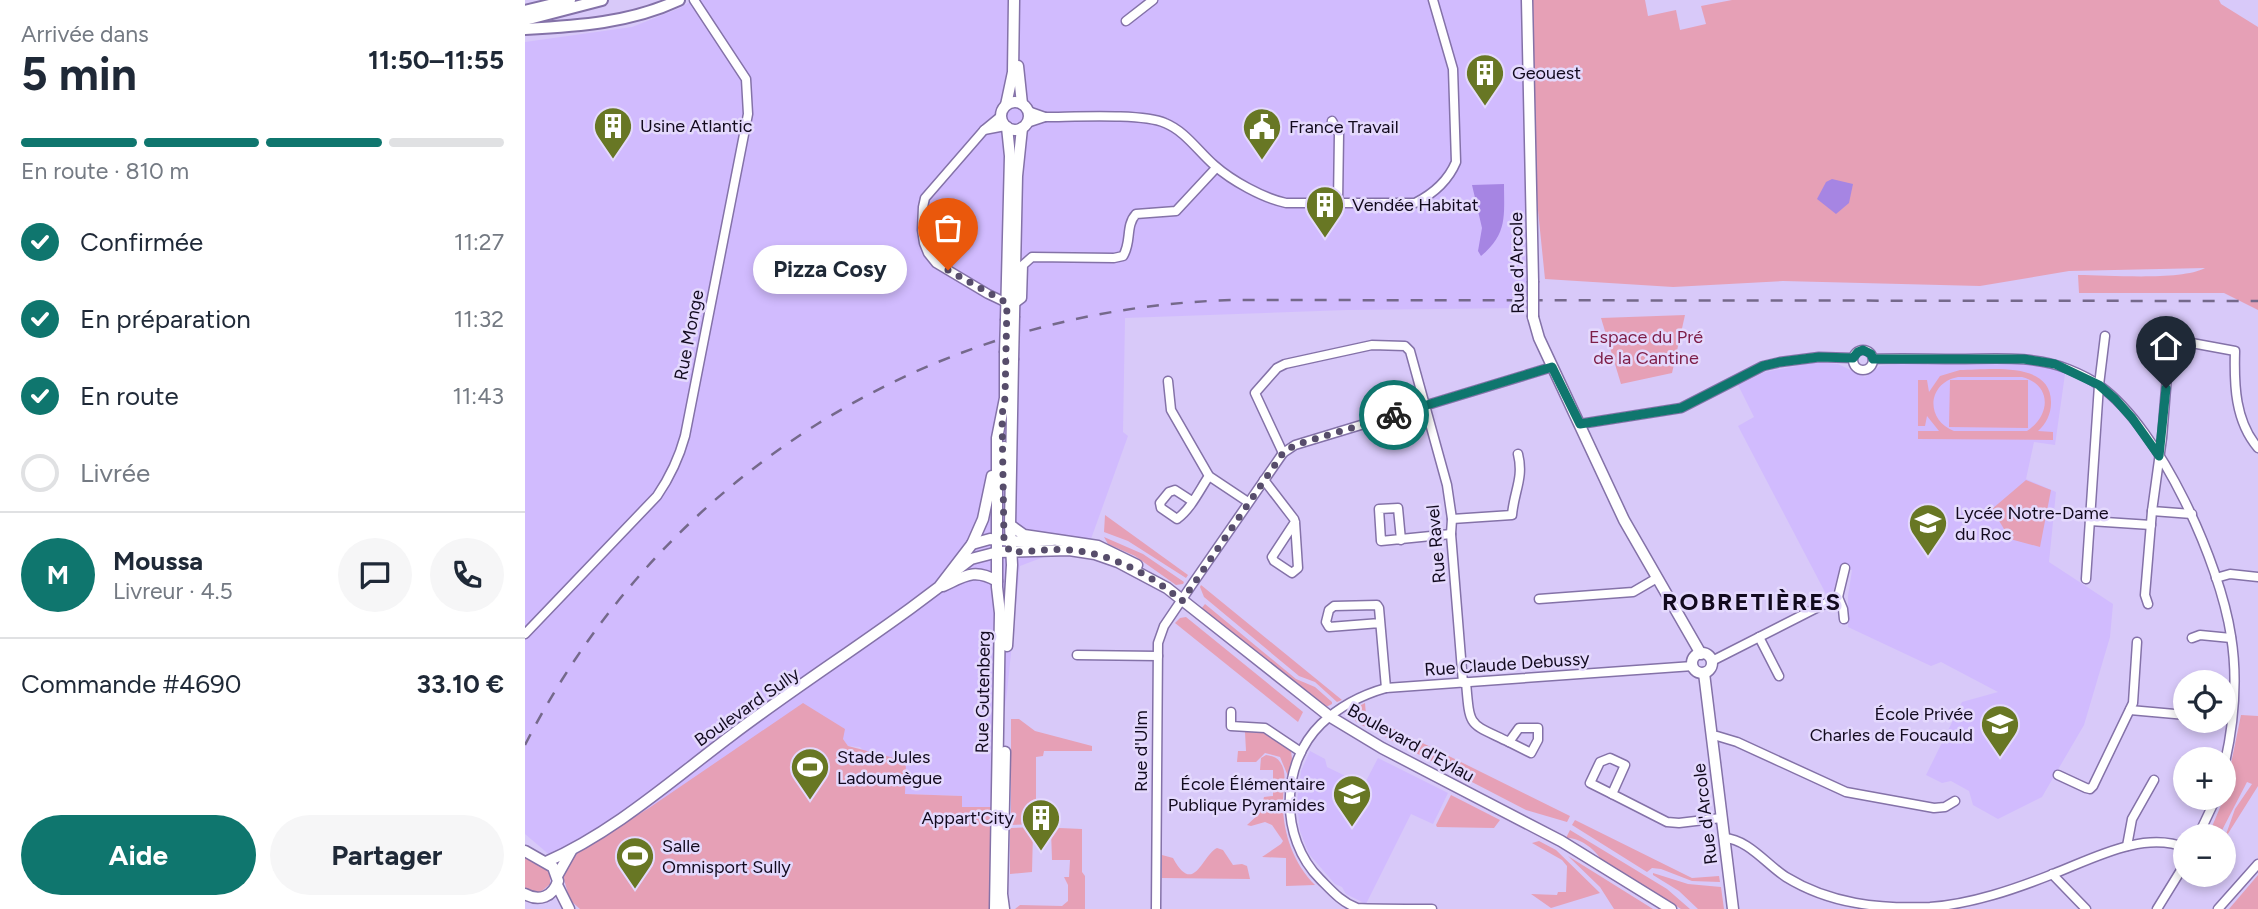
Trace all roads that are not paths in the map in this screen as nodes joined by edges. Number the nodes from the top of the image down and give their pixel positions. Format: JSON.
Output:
{"nodes":[{"id":1,"x":570,"y":0,"type":"edge"},
{"id":2,"x":602,"y":0,"type":"edge"},
{"id":3,"x":679,"y":0,"type":"edge"},
{"id":4,"x":694,"y":0,"type":"edge"},
{"id":5,"x":1017,"y":0,"type":"edge"},
{"id":6,"x":1153,"y":0,"type":"edge"},
{"id":7,"x":1433,"y":0,"type":"edge"},
{"id":8,"x":1527,"y":0,"type":"edge"},
{"id":9,"x":525,"y":11,"type":"edge"},
{"id":10,"x":525,"y":20,"type":"edge"},
{"id":11,"x":1126,"y":21,"type":"dead end"},
{"id":12,"x":525,"y":29,"type":"edge"},
{"id":13,"x":1006,"y":105,"type":"junction"},
{"id":14,"x":1025,"y":107,"type":"junction"},
{"id":15,"x":1045,"y":117,"type":"junction"},
{"id":16,"x":1332,"y":121,"type":"dead end"},
{"id":17,"x":1004,"y":123,"type":"junction"},
{"id":18,"x":1024,"y":125,"type":"junction"},
{"id":19,"x":1216,"y":167,"type":"junction"},
{"id":20,"x":1338,"y":203,"type":"junction"},
{"id":21,"x":1010,"y":303,"type":"junction"},
{"id":22,"x":2105,"y":336,"type":"dead end"},
{"id":23,"x":1009,"y":356,"type":"junction"},
{"id":24,"x":1853,"y":358,"type":"junction"},
{"id":25,"x":1873,"y":359,"type":"junction"},
{"id":26,"x":1552,"y":367,"type":"junction"},
{"id":27,"x":1168,"y":381,"type":"dead end"},
{"id":28,"x":2099,"y":385,"type":"junction"},
{"id":29,"x":1425,"y":406,"type":"junction"},
{"id":30,"x":1002,"y":415,"type":"junction"},
{"id":31,"x":1580,"y":424,"type":"junction"},
{"id":32,"x":997,"y":438,"type":"junction"},
{"id":33,"x":2258,"y":448,"type":"edge"},
{"id":34,"x":1283,"y":453,"type":"junction"},
{"id":35,"x":1518,"y":454,"type":"dead end"},
{"id":36,"x":2159,"y":456,"type":"junction"},
{"id":37,"x":1209,"y":476,"type":"junction"},
{"id":38,"x":1263,"y":480,"type":"junction"},
{"id":39,"x":1192,"y":500,"type":"dead end"},
{"id":40,"x":1248,"y":502,"type":"junction"},
{"id":41,"x":2153,"y":511,"type":"junction"},
{"id":42,"x":2192,"y":514,"type":"junction"},
{"id":43,"x":1452,"y":519,"type":"junction"},
{"id":44,"x":2089,"y":521,"type":"junction"},
{"id":45,"x":1295,"y":522,"type":"junction"},
{"id":46,"x":1010,"y":525,"type":"junction"},
{"id":47,"x":2151,"y":525,"type":"junction"},
{"id":48,"x":1451,"y":534,"type":"junction"},
{"id":49,"x":1052,"y":540,"type":"junction"},
{"id":50,"x":1401,"y":540,"type":"junction"},
{"id":51,"x":972,"y":544,"type":"junction"},
{"id":52,"x":1004,"y":546,"type":"junction"},
{"id":53,"x":1845,"y":568,"type":"dead end"},
{"id":54,"x":950,"y":575,"type":"junction"},
{"id":55,"x":2258,"y":577,"type":"edge"},
{"id":56,"x":1657,"y":578,"type":"junction"},
{"id":57,"x":2216,"y":578,"type":"junction"},
{"id":58,"x":1154,"y":579,"type":"junction"},
{"id":59,"x":2086,"y":579,"type":"dead end"},
{"id":60,"x":997,"y":581,"type":"junction"},
{"id":61,"x":939,"y":587,"type":"junction"},
{"id":62,"x":1838,"y":597,"type":"junction"},
{"id":63,"x":1539,"y":599,"type":"dead end"},
{"id":64,"x":1182,"y":601,"type":"junction"},
{"id":65,"x":2148,"y":604,"type":"dead end"},
{"id":66,"x":1844,"y":619,"type":"dead end"},
{"id":67,"x":1380,"y":623,"type":"junction"},
{"id":68,"x":525,"y":634,"type":"edge"},
{"id":69,"x":1759,"y":637,"type":"junction"},
{"id":70,"x":2192,"y":638,"type":"dead end"},
{"id":71,"x":2231,"y":638,"type":"junction"},
{"id":72,"x":2137,"y":642,"type":"dead end"},
{"id":73,"x":1701,"y":654,"type":"junction"},
{"id":74,"x":1077,"y":655,"type":"dead end"},
{"id":75,"x":1158,"y":656,"type":"junction"},
{"id":76,"x":1712,"y":661,"type":"junction"},
{"id":77,"x":1693,"y":666,"type":"junction"},
{"id":78,"x":2234,"y":670,"type":"edge"},
{"id":79,"x":1705,"y":673,"type":"junction"},
{"id":80,"x":1779,"y":677,"type":"dead end"},
{"id":81,"x":1465,"y":683,"type":"junction"},
{"id":82,"x":1386,"y":688,"type":"junction"},
{"id":83,"x":2130,"y":710,"type":"junction"},
{"id":84,"x":1231,"y":712,"type":"dead end"},
{"id":85,"x":2173,"y":714,"type":"edge"},
{"id":86,"x":1329,"y":716,"type":"junction"},
{"id":87,"x":1712,"y":736,"type":"junction"},
{"id":88,"x":1509,"y":742,"type":"dead end"},
{"id":89,"x":1301,"y":752,"type":"junction"},
{"id":90,"x":2058,"y":775,"type":"dead end"},
{"id":91,"x":2154,"y":780,"type":"dead end"},
{"id":92,"x":1612,"y":793,"type":"junction"},
{"id":93,"x":1955,"y":801,"type":"dead end"},
{"id":94,"x":1721,"y":818,"type":"junction"},
{"id":95,"x":1724,"y":838,"type":"junction"},
{"id":96,"x":2173,"y":843,"type":"edge"},
{"id":97,"x":2127,"y":846,"type":"junction"},
{"id":98,"x":525,"y":851,"type":"edge"},
{"id":99,"x":571,"y":851,"type":"junction"},
{"id":100,"x":545,"y":862,"type":"junction"},
{"id":101,"x":2258,"y":864,"type":"edge"},
{"id":102,"x":2052,"y":874,"type":"junction"},
{"id":103,"x":557,"y":881,"type":"junction"},
{"id":104,"x":2173,"y":883,"type":"edge"},
{"id":105,"x":526,"y":896,"type":"edge"},
{"id":106,"x":546,"y":896,"type":"junction"},
{"id":107,"x":569,"y":909,"type":"edge"},
{"id":108,"x":995,"y":909,"type":"edge"},
{"id":109,"x":1004,"y":909,"type":"edge"},
{"id":110,"x":1156,"y":909,"type":"edge"},
{"id":111,"x":1360,"y":909,"type":"edge"},
{"id":112,"x":1432,"y":909,"type":"edge"},
{"id":113,"x":1671,"y":909,"type":"edge"},
{"id":114,"x":1733,"y":909,"type":"edge"},
{"id":115,"x":2087,"y":909,"type":"edge"},
{"id":116,"x":2157,"y":909,"type":"edge"},
{"id":117,"x":2218,"y":909,"type":"edge"}],
"edges":[{"from":1,"to":9,"type":"highway"},
{"from":2,"to":10,"type":"highway"},
{"from":3,"to":12,"type":"highway"},
{"from":4,"to":68,"type":"street","name":"Rue Monge"},
{"from":5,"to":13,"type":"main road"},
{"from":5,"to":14,"type":"main road"},
{"from":6,"to":11,"type":"street"},
{"from":7,"to":20,"type":"street"},
{"from":8,"to":26,"type":"main road","name":"Rue d'Arcole","bridge":true},
{"from":13,"to":14,"type":"main road"},
{"from":13,"to":17,"type":"main road"},
{"from":14,"to":15,"type":"street"},
{"from":14,"to":18,"type":"main road"},
{"from":15,"to":18,"type":"street"},
{"from":15,"to":19,"type":"street"},
{"from":16,"to":20,"type":"street"},
{"from":17,"to":18,"type":"main road"},
{"from":17,"to":21,"type":"main road"},
{"from":17,"to":21,"type":"street"},
{"from":18,"to":21,"type":"main road"},
{"from":19,"to":20,"type":"street"},
{"from":19,"to":21,"type":"street"},
{"from":21,"to":23,"type":"main road","bridge":true},
{"from":22,"to":28,"type":"street"},
{"from":23,"to":30,"type":"main road"},
{"from":23,"to":46,"type":"main road"},
{"from":24,"to":25,"type":"street"},
{"from":24,"to":25,"type":"street"},
{"from":24,"to":31,"type":"street"},
{"from":25,"to":28,"type":"street"},
{"from":26,"to":29,"type":"street"},
{"from":26,"to":31,"type":"main road","name":"Rue d'Arcole"},
{"from":27,"to":37,"type":"street"},
{"from":28,"to":36,"type":"street"},
{"from":28,"to":44,"type":"street"},
{"from":29,"to":34,"type":"street"},
{"from":29,"to":34,"type":"street","name":"Rue Ravel"},
{"from":29,"to":43,"type":"street","name":"Rue Ravel"},
{"from":30,"to":32,"type":"main road"},
{"from":30,"to":52,"type":"main road"},
{"from":31,"to":56,"type":"main road","name":"Rue d'Arcole"},
{"from":32,"to":51,"type":"main road","name":"Boulevard Sully"},
{"from":32,"to":52,"type":"main road"},
{"from":33,"to":36,"type":"street"},
{"from":34,"to":38,"type":"street","name":"Rue d'Ulm"},
{"from":35,"to":43,"type":"street"},
{"from":36,"to":41,"type":"street"},
{"from":36,"to":42,"type":"street"},
{"from":37,"to":39,"type":"street"},
{"from":37,"to":40,"type":"street"},
{"from":38,"to":40,"type":"street","name":"Rue d'Ulm"},
{"from":38,"to":45,"type":"street"},
{"from":40,"to":64,"type":"street","name":"Rue d'Ulm"},
{"from":41,"to":42,"type":"street"},
{"from":41,"to":47,"type":"street"},
{"from":42,"to":57,"type":"street"},
{"from":43,"to":48,"type":"street","name":"Rue Ravel"},
{"from":44,"to":47,"type":"street"},
{"from":44,"to":59,"type":"street"},
{"from":45,"to":45,"type":"street"},
{"from":46,"to":49,"type":"main road","name":"Boulevard d'Eylau"},
{"from":46,"to":52,"type":"main road"},
{"from":47,"to":65,"type":"street"},
{"from":48,"to":50,"type":"street"},
{"from":48,"to":81,"type":"street","name":"Rue Ravel"},
{"from":49,"to":52,"type":"main road","name":"Boulevard d'Eylau"},
{"from":49,"to":58,"type":"main road","name":"Boulevard d'Eylau"},
{"from":50,"to":50,"type":"street"},
{"from":51,"to":52,"type":"main road"},
{"from":51,"to":54,"type":"main road","name":"Boulevard Sully"},
{"from":52,"to":54,"type":"main road","name":"Boulevard Sully"},
{"from":52,"to":58,"type":"main road","name":"Boulevard d'Eylau"},
{"from":52,"to":60,"type":"main road","name":"Rue Gutenberg"},
{"from":52,"to":109,"type":"main road","name":"Rue Gutenberg"},
{"from":53,"to":62,"type":"street"},
{"from":54,"to":61,"type":"main road","name":"Boulevard Sully"},
{"from":55,"to":57,"type":"street"},
{"from":56,"to":63,"type":"street"},
{"from":56,"to":73,"type":"main road","name":"Rue d'Arcole"},
{"from":57,"to":71,"type":"street"},
{"from":58,"to":64,"type":"main road","name":"Boulevard d'Eylau"},
{"from":60,"to":61,"type":"main road","name":"Boulevard Sully"},
{"from":60,"to":108,"type":"main road","name":"Rue Gutenberg"},
{"from":61,"to":99,"type":"main road","name":"Boulevard Sully"},
{"from":62,"to":66,"type":"street"},
{"from":62,"to":69,"type":"street"},
{"from":64,"to":75,"type":"street","name":"Rue d'Ulm"},
{"from":64,"to":86,"type":"main road","name":"Boulevard d'Eylau"},
{"from":67,"to":67,"type":"street"},
{"from":67,"to":82,"type":"street"},
{"from":69,"to":76,"type":"street"},
{"from":69,"to":80,"type":"street"},
{"from":70,"to":71,"type":"street"},
{"from":71,"to":78,"type":"street"},
{"from":72,"to":83,"type":"street"},
{"from":73,"to":76,"type":"main road"},
{"from":73,"to":77,"type":"main road"},
{"from":74,"to":75,"type":"street"},
{"from":75,"to":110,"type":"street","name":"Rue d'Ulm"},
{"from":76,"to":79,"type":"main road"},
{"from":77,"to":79,"type":"main road"},
{"from":77,"to":81,"type":"street","name":"Rue Claude Debussy"},
{"from":79,"to":87,"type":"main road","name":"Rue d'Arcole"},
{"from":81,"to":82,"type":"street","name":"Rue Claude Debussy"},
{"from":81,"to":88,"type":"street","name":"Rue Ravel"},
{"from":82,"to":86,"type":"street","name":"Rue Claude Debussy"},
{"from":83,"to":85,"type":"street"},
{"from":83,"to":90,"type":"street"},
{"from":84,"to":89,"type":"street"},
{"from":86,"to":89,"type":"street"},
{"from":86,"to":113,"type":"main road","name":"Boulevard d'Eylau"},
{"from":87,"to":93,"type":"street"},
{"from":87,"to":94,"type":"main road","name":"Rue d'Arcole"},
{"from":89,"to":111,"type":"street"},
{"from":91,"to":97,"type":"street"},
{"from":92,"to":92,"type":"street"},
{"from":92,"to":94,"type":"street"},
{"from":94,"to":95,"type":"main road","name":"Rue d'Arcole"},
{"from":95,"to":102,"type":"street"},
{"from":95,"to":114,"type":"main road","name":"Rue d'Arcole"},
{"from":96,"to":97,"type":"street"},
{"from":97,"to":102,"type":"street"},
{"from":98,"to":100,"type":"main road"},
{"from":99,"to":100,"type":"main road","name":"Boulevard Sully"},
{"from":99,"to":103,"type":"main road","name":"Boulevard Sully"},
{"from":100,"to":103,"type":"main road"},
{"from":101,"to":117,"type":"street"},
{"from":102,"to":115,"type":"street"},
{"from":103,"to":106,"type":"main road","name":"Boulevard Sully"},
{"from":103,"to":107,"type":"main road"},
{"from":104,"to":116,"type":"street"},
{"from":105,"to":106,"type":"main road"},
{"from":106,"to":107,"type":"main road"},
{"from":111,"to":112,"type":"street"}]}
